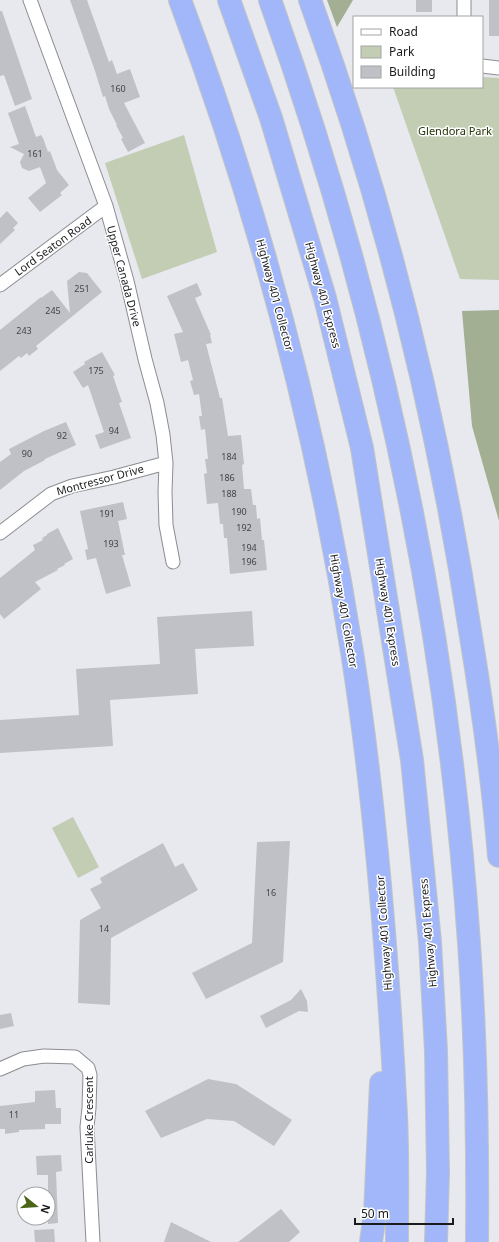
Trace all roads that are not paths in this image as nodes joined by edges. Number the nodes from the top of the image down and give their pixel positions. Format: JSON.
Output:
{"nodes":[{"id":1,"x":30,"y":0,"type":"edge"},
{"id":2,"x":180,"y":0,"type":"edge"},
{"id":3,"x":229,"y":0,"type":"edge"},
{"id":4,"x":270,"y":0,"type":"edge"},
{"id":5,"x":310,"y":0,"type":"edge"},
{"id":6,"x":464,"y":0,"type":"edge"},
{"id":7,"x":464,"y":16,"type":"edge"},
{"id":8,"x":483,"y":66,"type":"edge"},
{"id":9,"x":499,"y":68,"type":"edge"},
{"id":10,"x":106,"y":206,"type":"junction"},
{"id":11,"x":0,"y":285,"type":"edge"},
{"id":12,"x":166,"y":463,"type":"junction"},
{"id":13,"x":0,"y":533,"type":"edge"},
{"id":14,"x":173,"y":562,"type":"dead end"},
{"id":15,"x":479,"y":684,"type":"junction"},
{"id":16,"x":499,"y":783,"type":"edge"},
{"id":17,"x":499,"y":856,"type":"edge"},
{"id":18,"x":386,"y":960,"type":"junction"},
{"id":19,"x":0,"y":1069,"type":"edge"},
{"id":20,"x":93,"y":1242,"type":"edge"},
{"id":21,"x":371,"y":1242,"type":"edge"},
{"id":22,"x":397,"y":1242,"type":"edge"},
{"id":23,"x":436,"y":1242,"type":"edge"},
{"id":24,"x":477,"y":1242,"type":"edge"}],
"edges":[{"from":1,"to":10,"type":"street","name":"Upper Canada Drive"},
{"from":2,"to":18,"type":"highway","name":"Highway 401 Collector"},
{"from":3,"to":23,"type":"highway","name":"Highway 401 Express"},
{"from":4,"to":24,"type":"highway"},
{"from":5,"to":15,"type":"highway"},
{"from":6,"to":7,"type":"street"},
{"from":8,"to":9,"type":"street"},
{"from":10,"to":11,"type":"street","name":"Lord Seaton Road"},
{"from":10,"to":12,"type":"street","name":"Upper Canada Drive"},
{"from":12,"to":13,"type":"street","name":"Montressor Drive"},
{"from":12,"to":14,"type":"street","name":"Upper Canada Drive"},
{"from":15,"to":16,"type":"highway"},
{"from":15,"to":17,"type":"highway"},
{"from":18,"to":21,"type":"highway"},
{"from":18,"to":22,"type":"highway","name":"Highway 401 Collector"},
{"from":19,"to":20,"type":"street","name":"Carluke Crescent"}]}
